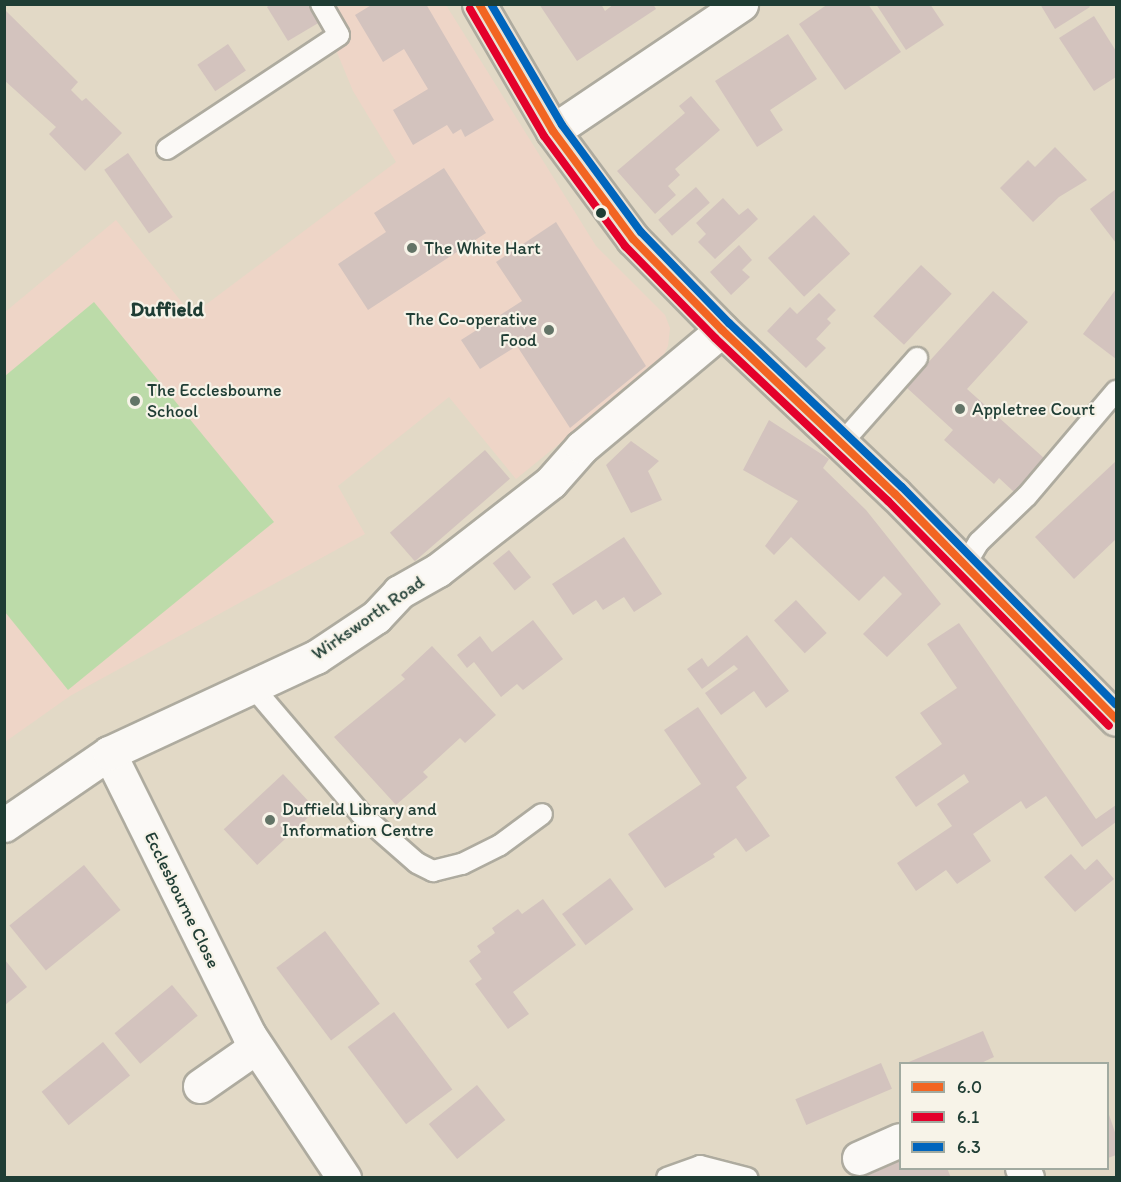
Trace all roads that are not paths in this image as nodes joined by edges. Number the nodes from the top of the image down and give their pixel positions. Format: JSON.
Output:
{"nodes":[{"id":1,"x":479,"y":4,"type":"edge"},
{"id":2,"x":741,"y":4,"type":"edge"},
{"id":3,"x":325,"y":6,"type":"edge"},
{"id":4,"x":553,"y":131,"type":"junction"},
{"id":5,"x":166,"y":149,"type":"dead end"},
{"id":6,"x":722,"y":330,"type":"junction"},
{"id":7,"x":917,"y":358,"type":"dead end"},
{"id":8,"x":1116,"y":391,"type":"edge"},
{"id":9,"x":842,"y":444,"type":"junction"},
{"id":10,"x":964,"y":565,"type":"junction"},
{"id":11,"x":252,"y":686,"type":"junction"},
{"id":12,"x":1116,"y":719,"type":"edge"},
{"id":13,"x":109,"y":753,"type":"junction"},
{"id":14,"x":542,"y":814,"type":"dead end"},
{"id":15,"x":4,"y":825,"type":"edge"},
{"id":16,"x":256,"y":1047,"type":"junction"},
{"id":17,"x":200,"y":1086,"type":"dead end"},
{"id":18,"x":899,"y":1140,"type":"edge"},
{"id":19,"x":859,"y":1158,"type":"dead end"},
{"id":20,"x":344,"y":1178,"type":"edge"},
{"id":21,"x":667,"y":1178,"type":"edge"},
{"id":22,"x":747,"y":1178,"type":"edge"}],
"edges":[{"from":1,"to":4,"type":"highway"},
{"from":2,"to":4,"type":"street"},
{"from":3,"to":5,"type":"lane"},
{"from":4,"to":6,"type":"highway"},
{"from":6,"to":9,"type":"highway"},
{"from":6,"to":11,"type":"street","name":"Wirksworth Road"},
{"from":7,"to":9,"type":"lane"},
{"from":8,"to":10,"type":"lane"},
{"from":9,"to":10,"type":"highway"},
{"from":10,"to":12,"type":"highway"},
{"from":11,"to":13,"type":"street","name":"Wirksworth Road"},
{"from":11,"to":14,"type":"lane"},
{"from":13,"to":15,"type":"street","name":"Wirksworth Road"},
{"from":13,"to":16,"type":"street","name":"Ecclesbourne Close"},
{"from":16,"to":17,"type":"street"},
{"from":16,"to":20,"type":"street","name":"Ecclesbourne Close"},
{"from":18,"to":19,"type":"street"},
{"from":21,"to":22,"type":"lane"}]}
